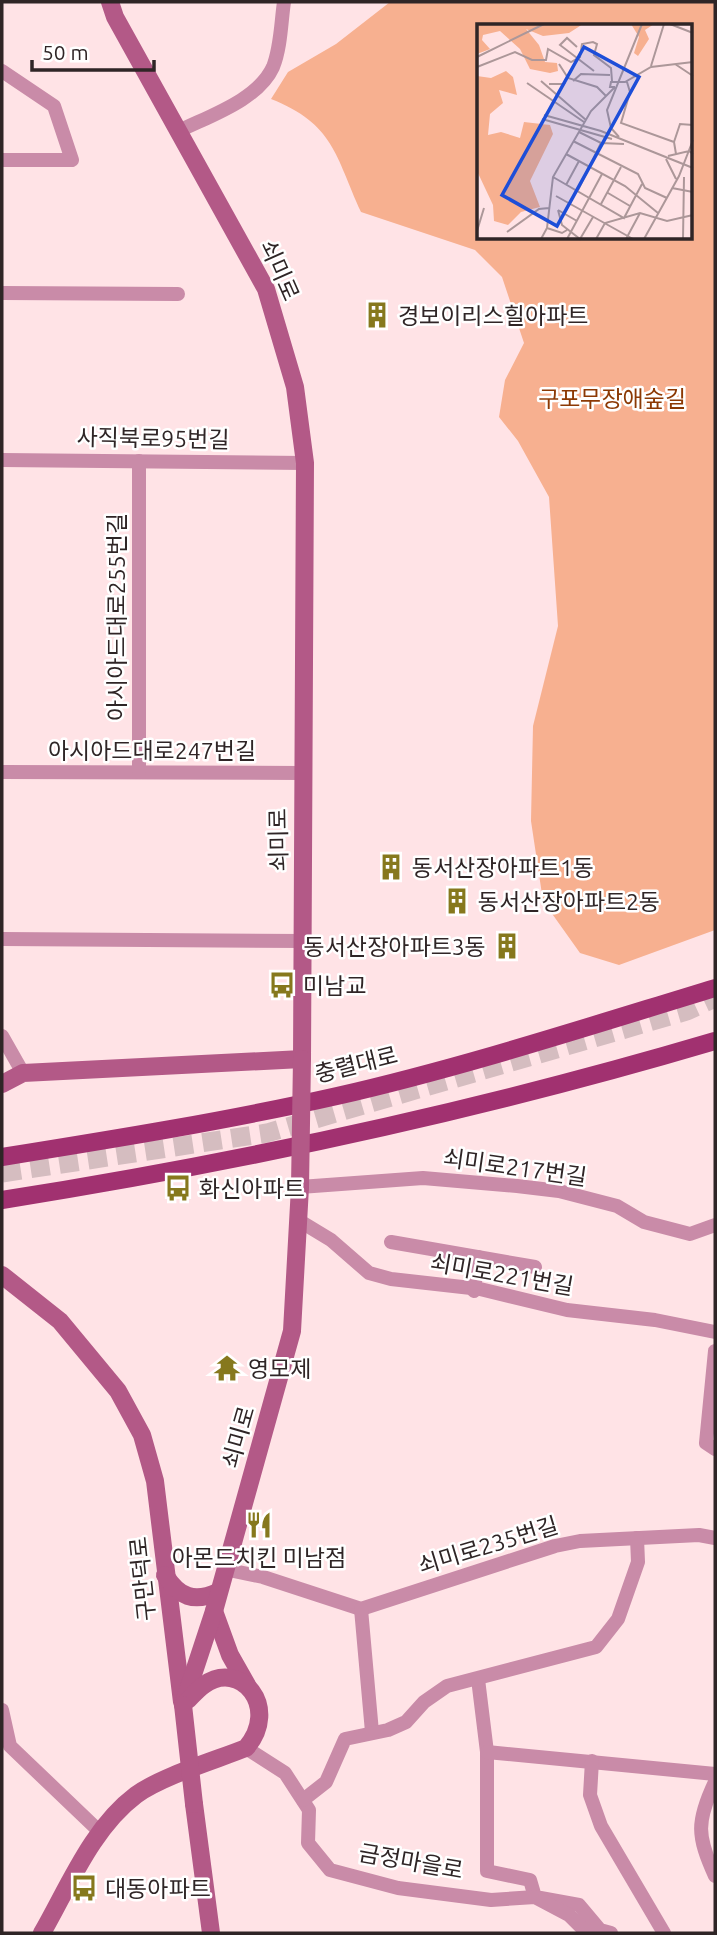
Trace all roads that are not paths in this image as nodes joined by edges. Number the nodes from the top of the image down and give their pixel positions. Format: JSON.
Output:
{"nodes":[{"id":1,"x":110,"y":2,"type":"edge"},
{"id":2,"x":284,"y":2,"type":"edge"},
{"id":3,"x":2,"y":71,"type":"edge"},
{"id":4,"x":179,"y":131,"type":"junction"},
{"id":5,"x":2,"y":160,"type":"edge"},
{"id":6,"x":2,"y":293,"type":"edge"},
{"id":7,"x":178,"y":294,"type":"dead end"},
{"id":8,"x":2,"y":460,"type":"edge"},
{"id":9,"x":139,"y":461,"type":"junction"},
{"id":10,"x":305,"y":463,"type":"junction"},
{"id":11,"x":2,"y":772,"type":"edge"},
{"id":12,"x":139,"y":772,"type":"junction"},
{"id":13,"x":302,"y":773,"type":"junction"},
{"id":14,"x":2,"y":939,"type":"edge"},
{"id":15,"x":304,"y":942,"type":"junction"},
{"id":16,"x":715,"y":988,"type":"edge"},
{"id":17,"x":2,"y":1036,"type":"edge"},
{"id":18,"x":715,"y":1041,"type":"edge"},
{"id":19,"x":302,"y":1059,"type":"junction"},
{"id":20,"x":23,"y":1073,"type":"junction"},
{"id":21,"x":2,"y":1084,"type":"edge"},
{"id":22,"x":2,"y":1157,"type":"edge"},
{"id":23,"x":300,"y":1187,"type":"junction"},
{"id":24,"x":2,"y":1200,"type":"edge"},
{"id":25,"x":298,"y":1220,"type":"junction"},
{"id":26,"x":715,"y":1225,"type":"edge"},
{"id":27,"x":391,"y":1242,"type":"dead end"},
{"id":28,"x":478,"y":1257,"type":"junction"},
{"id":29,"x":535,"y":1267,"type":"dead end"},
{"id":30,"x":2,"y":1275,"type":"edge"},
{"id":31,"x":474,"y":1290,"type":"junction"},
{"id":32,"x":715,"y":1332,"type":"edge"},
{"id":33,"x":715,"y":1351,"type":"edge"},
{"id":34,"x":711,"y":1409,"type":"edge"},
{"id":35,"x":715,"y":1449,"type":"edge"},
{"id":36,"x":637,"y":1538,"type":"junction"},
{"id":37,"x":715,"y":1538,"type":"edge"},
{"id":38,"x":224,"y":1569,"type":"junction"},
{"id":39,"x":165,"y":1575,"type":"junction"},
{"id":40,"x":218,"y":1592,"type":"junction"},
{"id":41,"x":361,"y":1609,"type":"junction"},
{"id":42,"x":214,"y":1611,"type":"junction"},
{"id":43,"x":478,"y":1679,"type":"junction"},
{"id":44,"x":247,"y":1685,"type":"junction"},
{"id":45,"x":183,"y":1705,"type":"junction"},
{"id":46,"x":2,"y":1710,"type":"edge"},
{"id":47,"x":372,"y":1732,"type":"junction"},
{"id":48,"x":246,"y":1748,"type":"junction"},
{"id":49,"x":487,"y":1752,"type":"junction"},
{"id":50,"x":592,"y":1761,"type":"junction"},
{"id":51,"x":715,"y":1774,"type":"edge"},
{"id":52,"x":715,"y":1782,"type":"edge"},
{"id":53,"x":303,"y":1800,"type":"junction"},
{"id":54,"x":100,"y":1832,"type":"junction"},
{"id":55,"x":715,"y":1876,"type":"edge"},
{"id":56,"x":535,"y":1897,"type":"junction"},
{"id":57,"x":42,"y":1933,"type":"edge"},
{"id":58,"x":211,"y":1933,"type":"edge"},
{"id":59,"x":587,"y":1933,"type":"edge"},
{"id":60,"x":611,"y":1933,"type":"edge"},
{"id":61,"x":664,"y":1933,"type":"edge"}],
"edges":[{"from":1,"to":4,"type":"main road","name":"쇠미로"},
{"from":2,"to":4,"type":"street"},
{"from":3,"to":5,"type":"street"},
{"from":4,"to":10,"type":"main road","name":"쇠미로"},
{"from":6,"to":7,"type":"street"},
{"from":8,"to":9,"type":"street","name":"사직북로95번길"},
{"from":9,"to":10,"type":"street","name":"사직북로95번길"},
{"from":9,"to":12,"type":"street","name":"아시아드대로255번길"},
{"from":10,"to":13,"type":"main road","name":"쇠미로"},
{"from":11,"to":12,"type":"street","name":"아시아드대로247번길"},
{"from":12,"to":13,"type":"street","name":"아시아드대로247번길"},
{"from":13,"to":15,"type":"main road","name":"쇠미로"},
{"from":14,"to":15,"type":"street"},
{"from":15,"to":19,"type":"main road","name":"쇠미로"},
{"from":16,"to":22,"type":"main road","name":"충렬대로"},
{"from":17,"to":20,"type":"street"},
{"from":18,"to":24,"type":"main road"},
{"from":19,"to":20,"type":"main road"},
{"from":19,"to":23,"type":"main road","name":"쇠미로","bridge":true},
{"from":20,"to":21,"type":"main road"},
{"from":23,"to":25,"type":"main road","name":"쇠미로"},
{"from":23,"to":26,"type":"street","name":"쇠미로217번길"},
{"from":25,"to":31,"type":"street","name":"쇠미로221번길"},
{"from":25,"to":38,"type":"main road","name":"쇠미로"},
{"from":27,"to":28,"type":"street"},
{"from":28,"to":29,"type":"street"},
{"from":28,"to":31,"type":"street"},
{"from":30,"to":39,"type":"main road","name":"구만덕로"},
{"from":31,"to":32,"type":"street","name":"쇠미로221번길"},
{"from":33,"to":34,"type":"street"},
{"from":34,"to":35,"type":"street"},
{"from":36,"to":37,"type":"street","name":"쇠미로235번길"},
{"from":36,"to":41,"type":"street","name":"쇠미로235번길"},
{"from":36,"to":43,"type":"street"},
{"from":38,"to":40,"type":"main road","name":"쇠미로"},
{"from":38,"to":41,"type":"street"},
{"from":39,"to":40,"type":"main road"},
{"from":39,"to":45,"type":"main road","name":"구만덕로"},
{"from":40,"to":42,"type":"main road","name":"쇠미로"},
{"from":41,"to":47,"type":"street"},
{"from":42,"to":44,"type":"main road"},
{"from":42,"to":45,"type":"main road","name":"쇠미로"},
{"from":43,"to":47,"type":"street"},
{"from":43,"to":49,"type":"street"},
{"from":44,"to":45,"type":"main road"},
{"from":44,"to":48,"type":"main road"},
{"from":45,"to":58,"type":"main road","name":"구만덕로","bridge":true},
{"from":46,"to":54,"type":"street"},
{"from":47,"to":53,"type":"street"},
{"from":48,"to":53,"type":"street","name":"금정마을로"},
{"from":48,"to":54,"type":"main road"},
{"from":49,"to":50,"type":"street"},
{"from":49,"to":56,"type":"street"},
{"from":50,"to":51,"type":"street"},
{"from":50,"to":61,"type":"street"},
{"from":52,"to":55,"type":"street"},
{"from":53,"to":56,"type":"street","name":"금정마을로"},
{"from":54,"to":57,"type":"main road"},
{"from":56,"to":59,"type":"street"},
{"from":56,"to":60,"type":"street","name":"금정마을로"}]}
